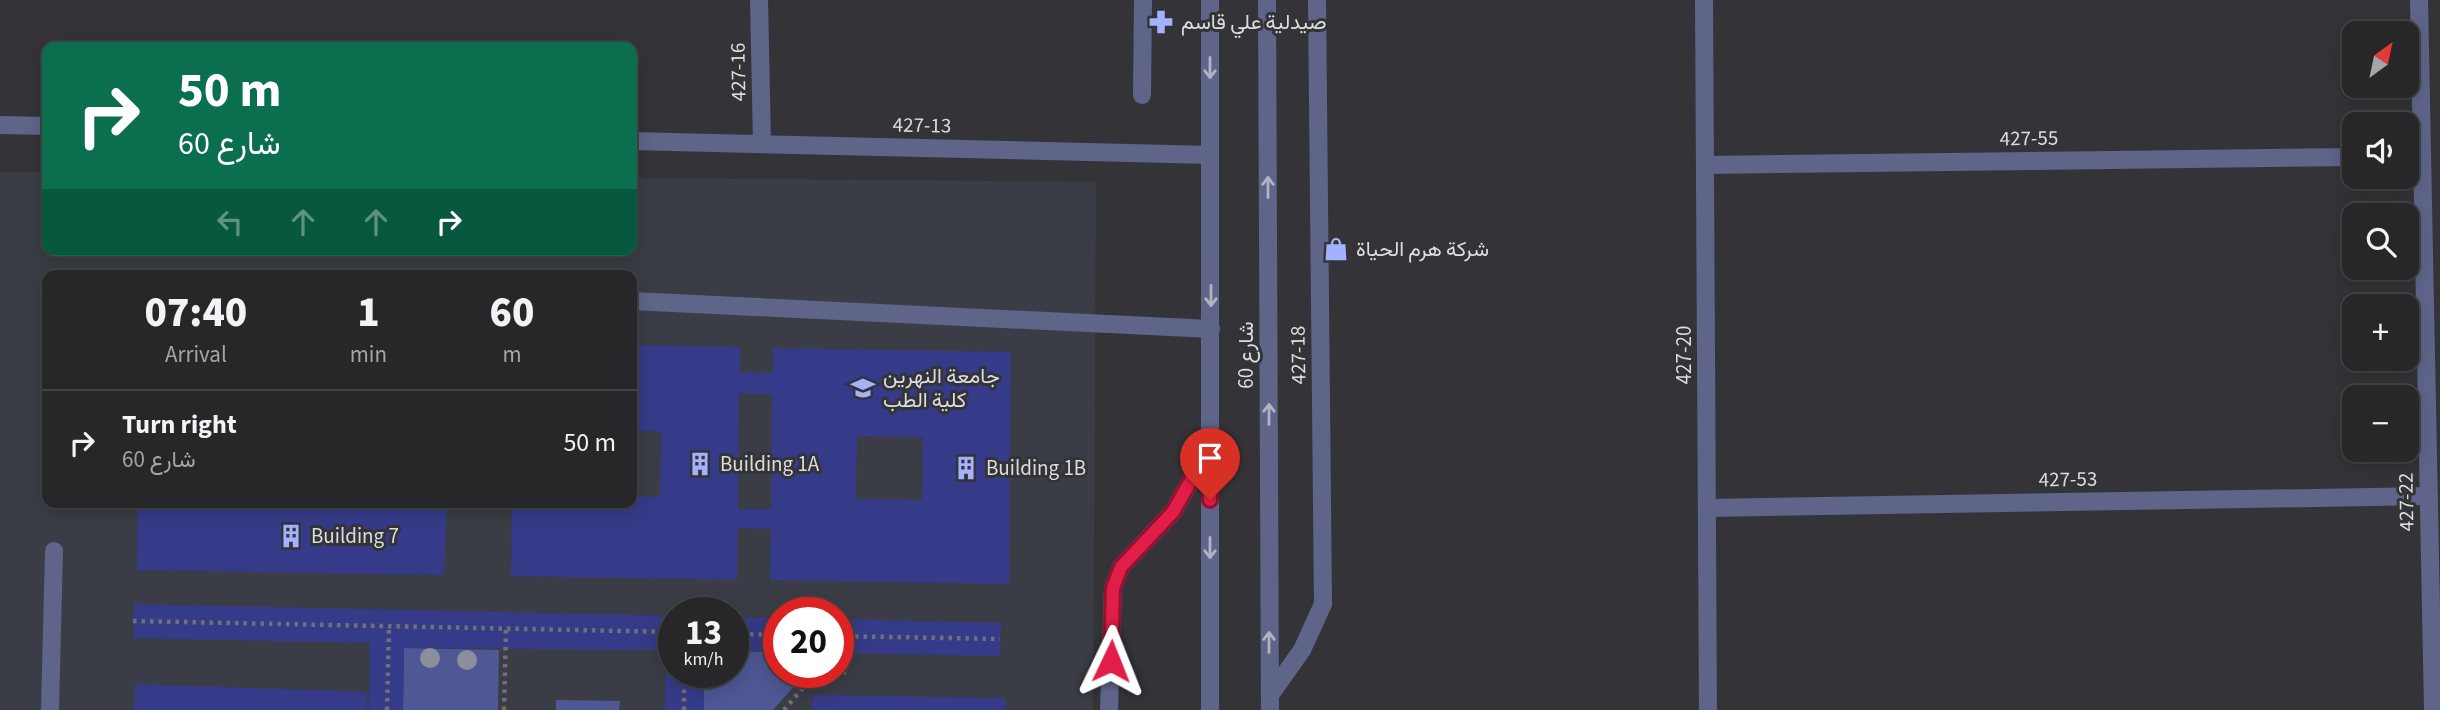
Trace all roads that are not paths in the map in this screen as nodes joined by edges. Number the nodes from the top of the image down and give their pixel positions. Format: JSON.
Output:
{"nodes":[{"id":1,"x":760,"y":0,"type":"edge"},
{"id":2,"x":1143,"y":0,"type":"edge"},
{"id":3,"x":1198,"y":0,"type":"edge"},
{"id":4,"x":1267,"y":0,"type":"edge"},
{"id":5,"x":1317,"y":0,"type":"edge"},
{"id":6,"x":1704,"y":0,"type":"edge"},
{"id":7,"x":2419,"y":0,"type":"edge"},
{"id":8,"x":1210,"y":8,"type":"edge"},
{"id":9,"x":1142,"y":96,"type":"dead end"},
{"id":10,"x":2415,"y":112,"type":"edge"},
{"id":11,"x":0,"y":125,"type":"edge"},
{"id":12,"x":42,"y":126,"type":"edge"},
{"id":13,"x":637,"y":141,"type":"edge"},
{"id":14,"x":762,"y":144,"type":"junction"},
{"id":15,"x":1210,"y":155,"type":"junction"},
{"id":16,"x":2342,"y":158,"type":"edge"},
{"id":17,"x":1705,"y":165,"type":"junction"},
{"id":18,"x":2415,"y":189,"type":"edge"},
{"id":19,"x":637,"y":301,"type":"edge"},
{"id":20,"x":1211,"y":329,"type":"junction"},
{"id":21,"x":1210,"y":447,"type":"junction"},
{"id":22,"x":2429,"y":496,"type":"junction"},
{"id":23,"x":1707,"y":508,"type":"junction"},
{"id":24,"x":54,"y":551,"type":"dead end"},
{"id":25,"x":1270,"y":703,"type":"edge"},
{"id":26,"x":50,"y":710,"type":"edge"},
{"id":27,"x":1109,"y":710,"type":"edge"},
{"id":28,"x":1210,"y":710,"type":"edge"},
{"id":29,"x":1709,"y":710,"type":"edge"},
{"id":30,"x":2433,"y":710,"type":"edge"}],
"edges":[{"from":1,"to":14,"type":"street","name":"427-16"},
{"from":2,"to":9,"type":"street"},
{"from":3,"to":8,"type":"street"},
{"from":25,"to":4,"type":"street","name":"شارع 60","one_way":true},
{"from":5,"to":25,"type":"street","name":"427-18"},
{"from":6,"to":17,"type":"street","name":"427-20"},
{"from":7,"to":10,"type":"street","name":"427-22"},
{"from":8,"to":15,"type":"street","name":"شارع 60","one_way":true},
{"from":11,"to":12,"type":"street"},
{"from":13,"to":14,"type":"street","name":"427-13"},
{"from":14,"to":15,"type":"street","name":"427-13"},
{"from":15,"to":20,"type":"street","name":"شارع 60","one_way":true},
{"from":16,"to":17,"type":"street","name":"427-55"},
{"from":17,"to":23,"type":"street","name":"427-20"},
{"from":18,"to":22,"type":"street","name":"427-22"},
{"from":19,"to":20,"type":"street"},
{"from":20,"to":21,"type":"street","name":"شارع 60"},
{"from":21,"to":27,"type":"street"},
{"from":21,"to":28,"type":"street","name":"شارع 60","one_way":true},
{"from":22,"to":23,"type":"street","name":"427-53"},
{"from":22,"to":30,"type":"street","name":"427-22"},
{"from":23,"to":29,"type":"street","name":"427-20"},
{"from":24,"to":26,"type":"street"}]}
